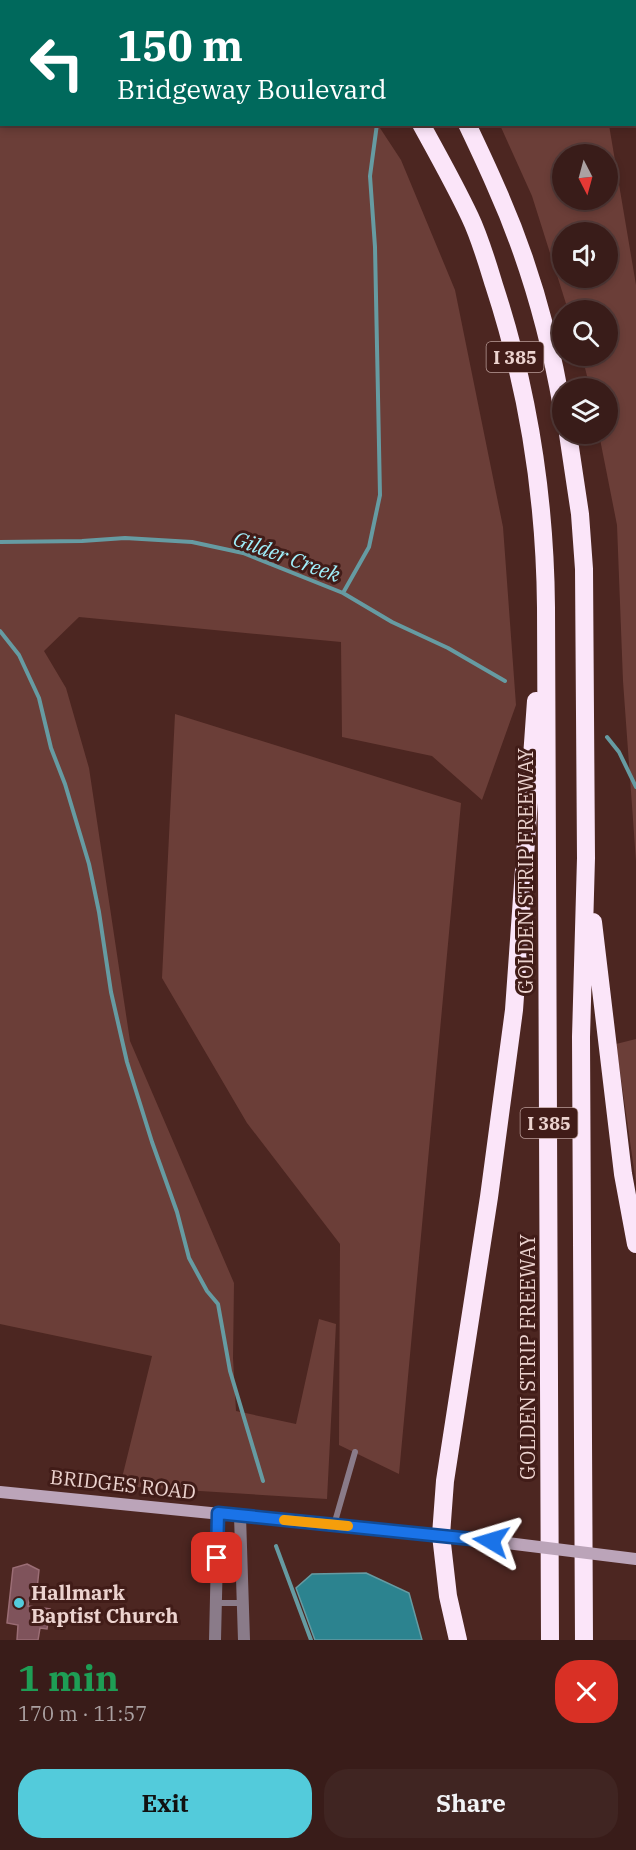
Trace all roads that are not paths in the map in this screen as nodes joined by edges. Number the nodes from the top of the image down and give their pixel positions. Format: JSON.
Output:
{"nodes":[{"id":1,"x":422,"y":126,"type":"edge"},
{"id":2,"x":468,"y":126,"type":"edge"},
{"id":3,"x":556,"y":378,"type":"edge"},
{"id":4,"x":569,"y":444,"type":"edge"},
{"id":5,"x":546,"y":607,"type":"junction"},
{"id":6,"x":586,"y":858,"type":"junction"},
{"id":7,"x":636,"y":1244,"type":"edge"},
{"id":8,"x":355,"y":1452,"type":"dead end"},
{"id":9,"x":0,"y":1492,"type":"edge"},
{"id":10,"x":218,"y":1513,"type":"junction"},
{"id":11,"x":240,"y":1515,"type":"junction"},
{"id":12,"x":334,"y":1525,"type":"junction"},
{"id":13,"x":441,"y":1535,"type":"junction"},
{"id":14,"x":636,"y":1559,"type":"edge"},
{"id":15,"x":216,"y":1603,"type":"junction"},
{"id":16,"x":243,"y":1603,"type":"junction"},
{"id":17,"x":215,"y":1640,"type":"edge"},
{"id":18,"x":244,"y":1640,"type":"edge"},
{"id":19,"x":458,"y":1640,"type":"edge"},
{"id":20,"x":550,"y":1640,"type":"edge"},
{"id":21,"x":584,"y":1640,"type":"edge"}],
"edges":[{"from":1,"to":5,"type":"highway","name":"GOLDEN STRIP FREEWAY","number":"I 385"},
{"from":2,"to":3,"type":"highway","number":"I 385"},
{"from":4,"to":6,"type":"highway","number":"I 385"},
{"from":5,"to":13,"type":"highway"},
{"from":5,"to":20,"type":"highway","name":"GOLDEN STRIP FREEWAY","number":"I 385"},
{"from":6,"to":7,"type":"highway"},
{"from":6,"to":21,"type":"highway","number":"I 385"},
{"from":8,"to":12,"type":"lane"},
{"from":9,"to":10,"type":"main road","name":"BRIDGES ROAD"},
{"from":10,"to":11,"type":"main road","name":"BRIDGES ROAD"},
{"from":10,"to":15,"type":"street"},
{"from":11,"to":12,"type":"main road","name":"BRIDGES ROAD"},
{"from":11,"to":16,"type":"street"},
{"from":12,"to":13,"type":"main road","name":"BRIDGES ROAD"},
{"from":13,"to":14,"type":"main road","name":"BRIDGES ROAD","bridge":true},
{"from":13,"to":19,"type":"highway"},
{"from":15,"to":16,"type":"lane"},
{"from":15,"to":17,"type":"street"},
{"from":16,"to":18,"type":"street"}]}
